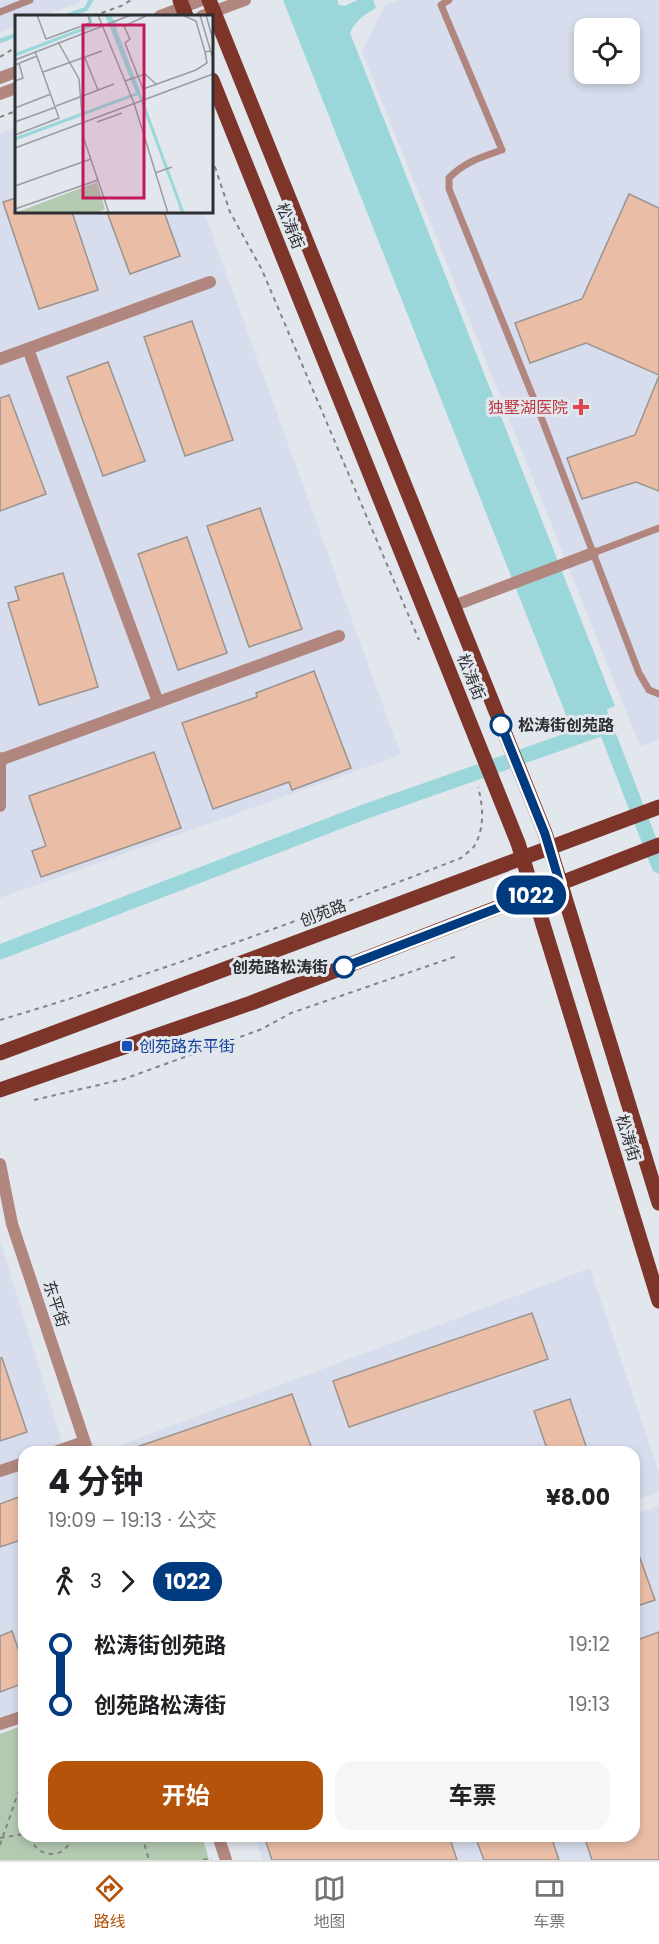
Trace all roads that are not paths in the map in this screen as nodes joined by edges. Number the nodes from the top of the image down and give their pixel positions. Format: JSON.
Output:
{"nodes":[{"id":1,"x":30,"y":0,"type":"edge"},
{"id":2,"x":202,"y":0,"type":"edge"},
{"id":3,"x":245,"y":0,"type":"edge"},
{"id":4,"x":449,"y":0,"type":"edge"},
{"id":5,"x":183,"y":8,"type":"edge"},
{"id":6,"x":208,"y":10,"type":"edge"},
{"id":7,"x":0,"y":12,"type":"edge"},
{"id":8,"x":163,"y":15,"type":"edge"},
{"id":9,"x":213,"y":22,"type":"edge"},
{"id":10,"x":15,"y":72,"type":"edge"},
{"id":11,"x":0,"y":78,"type":"edge"},
{"id":12,"x":213,"y":82,"type":"edge"},
{"id":13,"x":15,"y":88,"type":"edge"},
{"id":14,"x":0,"y":94,"type":"edge"},
{"id":15,"x":210,"y":282,"type":"dead end"},
{"id":16,"x":28,"y":349,"type":"junction"},
{"id":17,"x":0,"y":359,"type":"edge"},
{"id":18,"x":659,"y":528,"type":"edge"},
{"id":19,"x":593,"y":553,"type":"junction"},
{"id":20,"x":453,"y":606,"type":"junction"},
{"id":21,"x":339,"y":636,"type":"dead end"},
{"id":22,"x":659,"y":694,"type":"edge"},
{"id":23,"x":158,"y":702,"type":"junction"},
{"id":24,"x":0,"y":759,"type":"edge"},
{"id":25,"x":0,"y":806,"type":"edge"},
{"id":26,"x":659,"y":807,"type":"edge"},
{"id":27,"x":659,"y":844,"type":"edge"},
{"id":28,"x":549,"y":848,"type":"junction"},
{"id":29,"x":522,"y":858,"type":"junction"},
{"id":30,"x":560,"y":884,"type":"junction"},
{"id":31,"x":533,"y":894,"type":"junction"},
{"id":32,"x":0,"y":1053,"type":"edge"},
{"id":33,"x":0,"y":1090,"type":"edge"},
{"id":34,"x":0,"y":1164,"type":"edge"},
{"id":35,"x":659,"y":1203,"type":"edge"},
{"id":36,"x":659,"y":1301,"type":"edge"},
{"id":37,"x":86,"y":1446,"type":"edge"},
{"id":38,"x":18,"y":1465,"type":"edge"},
{"id":39,"x":0,"y":1471,"type":"edge"},
{"id":40,"x":18,"y":1718,"type":"edge"},
{"id":41,"x":0,"y":1724,"type":"edge"},
{"id":42,"x":219,"y":1842,"type":"edge"},
{"id":43,"x":220,"y":1859,"type":"edge"}],
"edges":[{"from":1,"to":7,"type":"lane"},
{"from":2,"to":5,"type":"street"},
{"from":3,"to":6,"type":"street"},
{"from":4,"to":19,"type":"lane"},
{"from":5,"to":8,"type":"street"},
{"from":9,"to":20,"type":"main road","name":"松涛街"},
{"from":10,"to":11,"type":"street"},
{"from":12,"to":29,"type":"main road","name":"松涛街"},
{"from":13,"to":14,"type":"street"},
{"from":15,"to":16,"type":"street"},
{"from":16,"to":17,"type":"street"},
{"from":16,"to":23,"type":"street"},
{"from":18,"to":19,"type":"lane"},
{"from":19,"to":20,"type":"street"},
{"from":19,"to":22,"type":"lane"},
{"from":20,"to":28,"type":"main road","name":"松涛街"},
{"from":21,"to":23,"type":"street"},
{"from":23,"to":24,"type":"street"},
{"from":24,"to":25,"type":"street"},
{"from":26,"to":28,"type":"main road","name":"创苑路"},
{"from":27,"to":30,"type":"main road"},
{"from":28,"to":29,"type":"main road","name":"创苑路"},
{"from":28,"to":30,"type":"main road","name":"松涛街"},
{"from":29,"to":31,"type":"main road","name":"松涛街"},
{"from":29,"to":32,"type":"main road","name":"创苑路"},
{"from":30,"to":31,"type":"main road"},
{"from":30,"to":35,"type":"main road","name":"松涛街"},
{"from":31,"to":33,"type":"main road"},
{"from":31,"to":36,"type":"main road","name":"松涛街"},
{"from":34,"to":37,"type":"street","name":"东平街"},
{"from":38,"to":39,"type":"street"},
{"from":40,"to":41,"type":"street"},
{"from":42,"to":43,"type":"street"}]}
